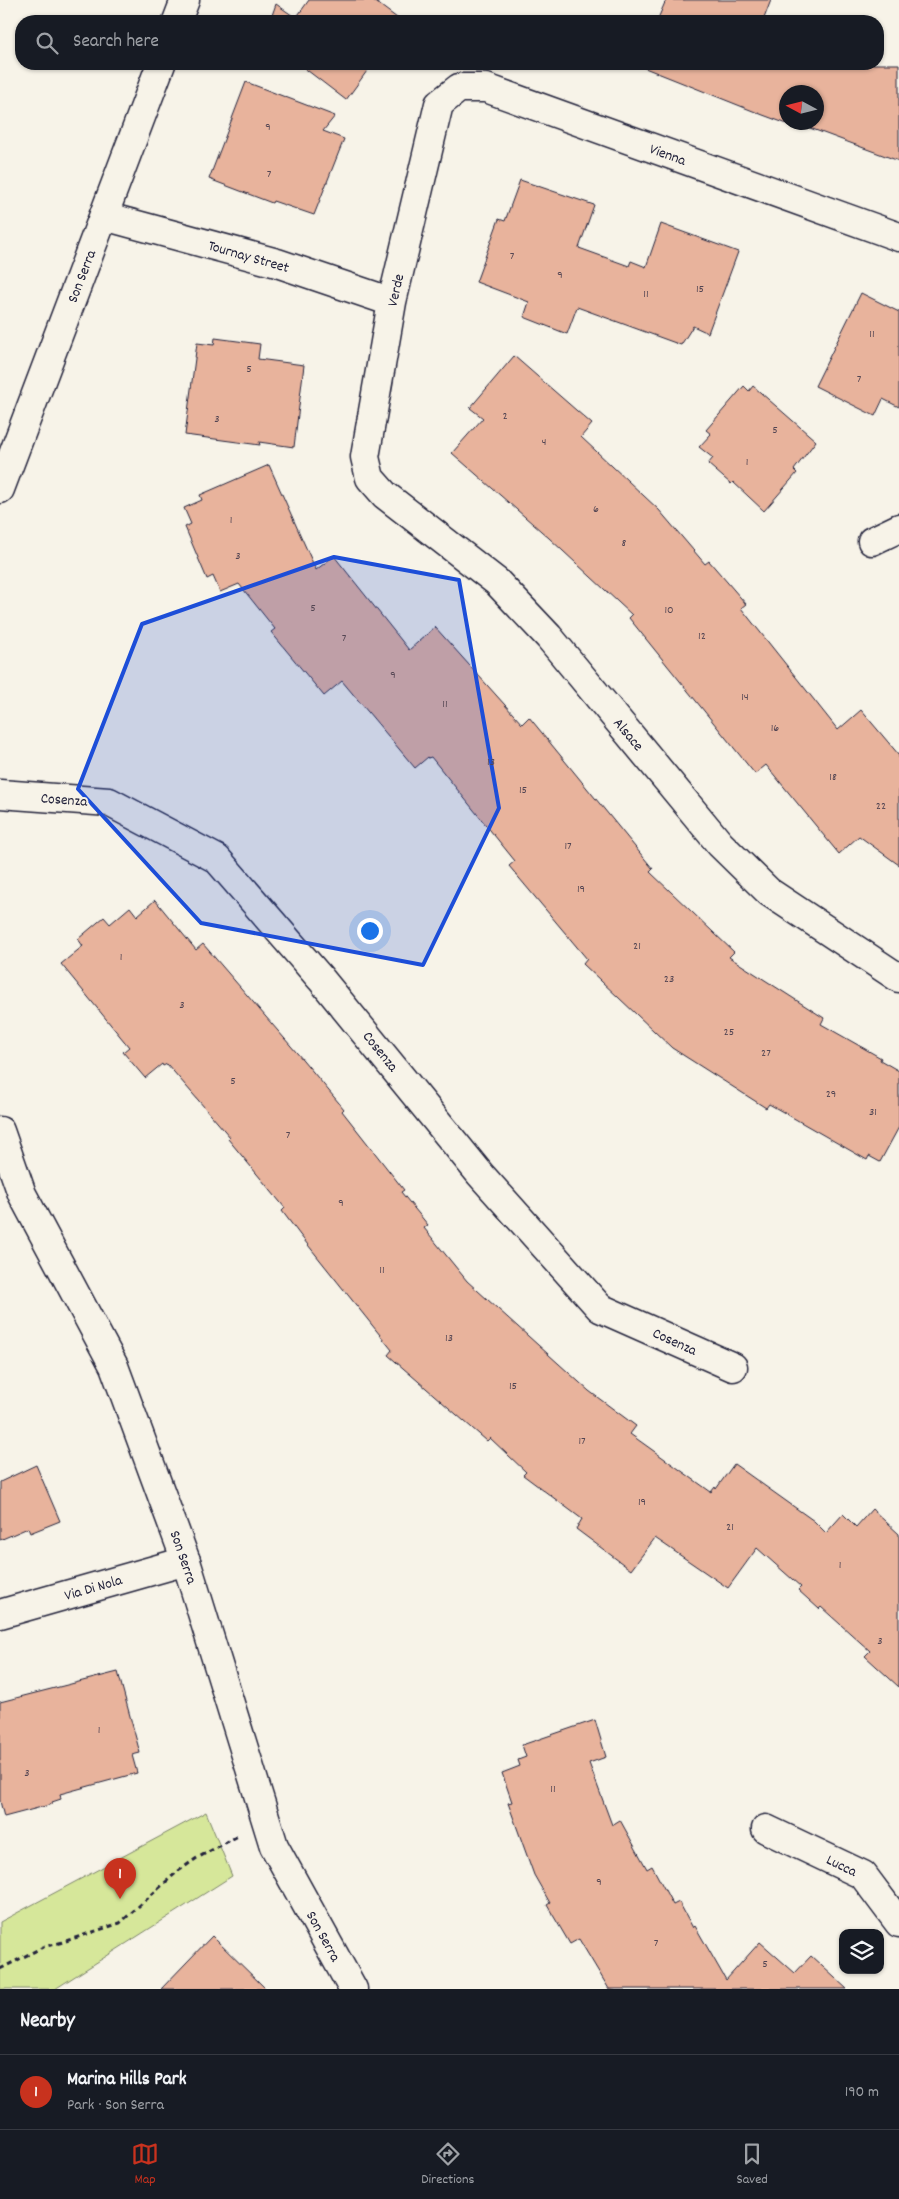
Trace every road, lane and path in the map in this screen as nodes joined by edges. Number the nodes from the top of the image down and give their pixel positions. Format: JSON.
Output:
{"nodes":[{"id":1,"x":185,"y":0,"type":"edge"},
{"id":2,"x":179,"y":15,"type":"edge"},
{"id":3,"x":159,"y":70,"type":"edge"},
{"id":4,"x":439,"y":104,"type":"joint"},
{"id":5,"x":104,"y":216,"type":"junction"},
{"id":6,"x":899,"y":237,"type":"edge"},
{"id":7,"x":392,"y":302,"type":"junction"},
{"id":8,"x":370,"y":478,"type":"joint"},
{"id":9,"x":0,"y":489,"type":"edge"},
{"id":10,"x":899,"y":528,"type":"edge"},
{"id":11,"x":872,"y":541,"type":"dead end"},
{"id":12,"x":0,"y":794,"type":"edge"},
{"id":13,"x":899,"y":978,"type":"edge"},
{"id":14,"x":0,"y":1131,"type":"edge"},
{"id":15,"x":734,"y":1367,"type":"dead end"},
{"id":16,"x":186,"y":1561,"type":"junction"},
{"id":17,"x":0,"y":1614,"type":"edge"},
{"id":18,"x":267,"y":1822,"type":"junction"},
{"id":19,"x":766,"y":1829,"type":"dead end"},
{"id":20,"x":899,"y":1923,"type":"edge"},
{"id":21,"x":0,"y":1969,"type":"edge"},
{"id":22,"x":353,"y":1989,"type":"edge"}],
"edges":[{"from":1,"to":2,"type":"street"},
{"from":3,"to":5,"type":"street","name":"Son Serra"},
{"from":4,"to":6,"type":"street","name":"Vienna"},
{"from":4,"to":7,"type":"street","name":"Verde"},
{"from":5,"to":7,"type":"street","name":"Tournay Street"},
{"from":5,"to":9,"type":"street","name":"Son Serra"},
{"from":7,"to":8,"type":"street","name":"Verde"},
{"from":8,"to":13,"type":"street","name":"Alsace"},
{"from":10,"to":11,"type":"street"},
{"from":12,"to":15,"type":"street","name":"Cosenza"},
{"from":14,"to":16,"type":"street","name":"Son Serra"},
{"from":16,"to":17,"type":"street","name":"Via Di Nola"},
{"from":16,"to":18,"type":"street","name":"Son Serra"},
{"from":18,"to":21,"type":"path"},
{"from":18,"to":22,"type":"street","name":"Son Serra"},
{"from":19,"to":20,"type":"street","name":"Lucca"}]}
